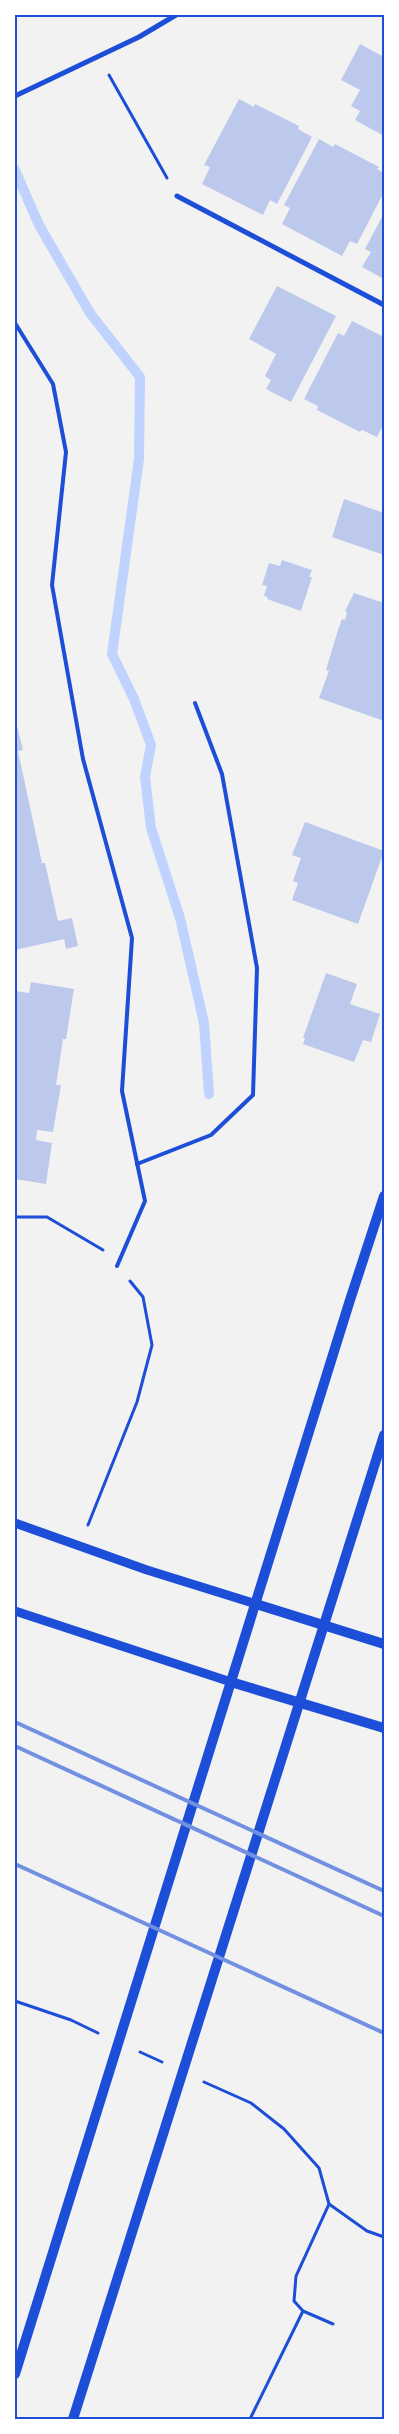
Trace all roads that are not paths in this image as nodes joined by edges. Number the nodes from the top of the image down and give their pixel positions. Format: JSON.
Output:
{"nodes":[{"id":1,"x":176,"y":15,"type":"edge"},
{"id":2,"x":15,"y":96,"type":"edge"},
{"id":3,"x":177,"y":196,"type":"road end"},
{"id":4,"x":384,"y":305,"type":"edge"},
{"id":5,"x":15,"y":323,"type":"edge"},
{"id":6,"x":194,"y":703,"type":"dead end"},
{"id":7,"x":137,"y":1164,"type":"junction"},
{"id":8,"x":384,"y":1196,"type":"edge"},
{"id":9,"x":117,"y":1266,"type":"road end"},
{"id":10,"x":384,"y":1435,"type":"edge"},
{"id":11,"x":15,"y":1523,"type":"edge"},
{"id":12,"x":256,"y":1604,"type":"junction"},
{"id":13,"x":15,"y":1611,"type":"edge"},
{"id":14,"x":324,"y":1625,"type":"junction"},
{"id":15,"x":384,"y":1644,"type":"edge"},
{"id":16,"x":231,"y":1682,"type":"junction"},
{"id":17,"x":299,"y":1703,"type":"junction"},
{"id":18,"x":384,"y":1728,"type":"edge"},
{"id":19,"x":15,"y":2374,"type":"edge"},
{"id":20,"x":73,"y":2419,"type":"edge"}],
"edges":[{"from":1,"to":2,"type":"street"},
{"from":3,"to":4,"type":"street"},
{"from":5,"to":7,"type":"lane"},
{"from":6,"to":7,"type":"lane"},
{"from":7,"to":9,"type":"lane"},
{"from":8,"to":12,"type":"main road"},
{"from":10,"to":14,"type":"main road"},
{"from":11,"to":12,"type":"street"},
{"from":12,"to":14,"type":"main road"},
{"from":12,"to":16,"type":"main road"},
{"from":13,"to":16,"type":"street"},
{"from":14,"to":15,"type":"main road"},
{"from":14,"to":17,"type":"main road"},
{"from":16,"to":17,"type":"main road"},
{"from":16,"to":19,"type":"main road"},
{"from":17,"to":18,"type":"main road"},
{"from":17,"to":20,"type":"main road"}]}
